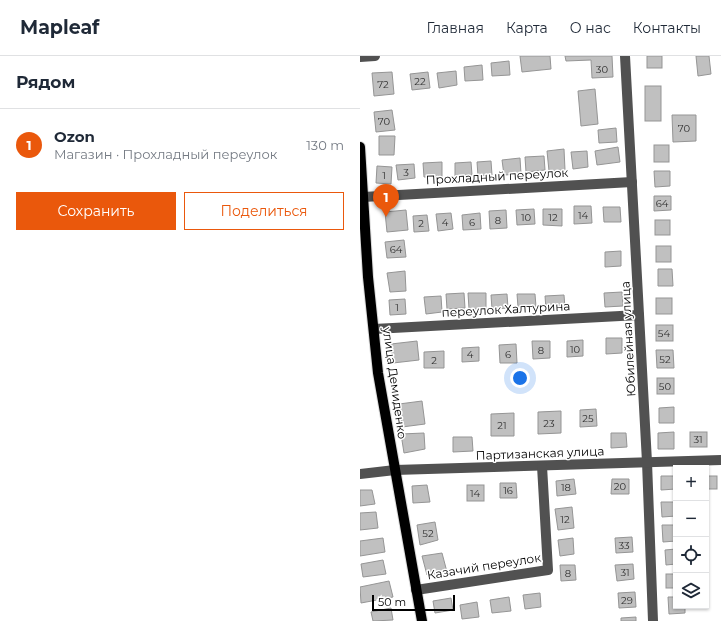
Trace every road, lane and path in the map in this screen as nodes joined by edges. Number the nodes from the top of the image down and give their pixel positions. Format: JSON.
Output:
{"nodes":[{"id":1,"x":375,"y":56,"type":"edge"},
{"id":2,"x":626,"y":56,"type":"edge"},
{"id":3,"x":360,"y":57,"type":"edge"},
{"id":4,"x":360,"y":148,"type":"edge"},
{"id":5,"x":632,"y":182,"type":"junction"},
{"id":6,"x":363,"y":197,"type":"junction"},
{"id":7,"x":639,"y":315,"type":"junction"},
{"id":8,"x":374,"y":329,"type":"junction"},
{"id":9,"x":721,"y":460,"type":"edge"},
{"id":10,"x":647,"y":462,"type":"junction"},
{"id":11,"x":542,"y":466,"type":"junction"},
{"id":12,"x":395,"y":470,"type":"junction"},
{"id":13,"x":360,"y":474,"type":"edge"},
{"id":14,"x":416,"y":590,"type":"junction"},
{"id":15,"x":422,"y":621,"type":"edge"},
{"id":16,"x":653,"y":621,"type":"edge"}],
"edges":[{"from":1,"to":3,"type":"street"},
{"from":2,"to":5,"type":"street","name":"Юбилейная улица"},
{"from":4,"to":6,"type":"main road","name":"улица Демиденко"},
{"from":5,"to":6,"type":"street","name":"Прохладный переулок"},
{"from":5,"to":7,"type":"street","name":"Юбилейная улица"},
{"from":6,"to":8,"type":"main road","name":"улица Демиденко"},
{"from":7,"to":8,"type":"street","name":"переулок Халтурина"},
{"from":7,"to":10,"type":"street","name":"Юбилейная улица"},
{"from":8,"to":12,"type":"main road","name":"улица Демиденко"},
{"from":9,"to":10,"type":"street","name":"Партизанская улица"},
{"from":10,"to":11,"type":"street","name":"Партизанская улица"},
{"from":10,"to":16,"type":"street","name":"Юбилейная улица"},
{"from":11,"to":12,"type":"street","name":"Партизанская улица"},
{"from":11,"to":14,"type":"street","name":"Казачий переулок"},
{"from":12,"to":13,"type":"street","name":"Партизанская улица"},
{"from":12,"to":14,"type":"main road","name":"улица Демиденко"},
{"from":14,"to":15,"type":"main road","name":"улица Демиденко"}]}
